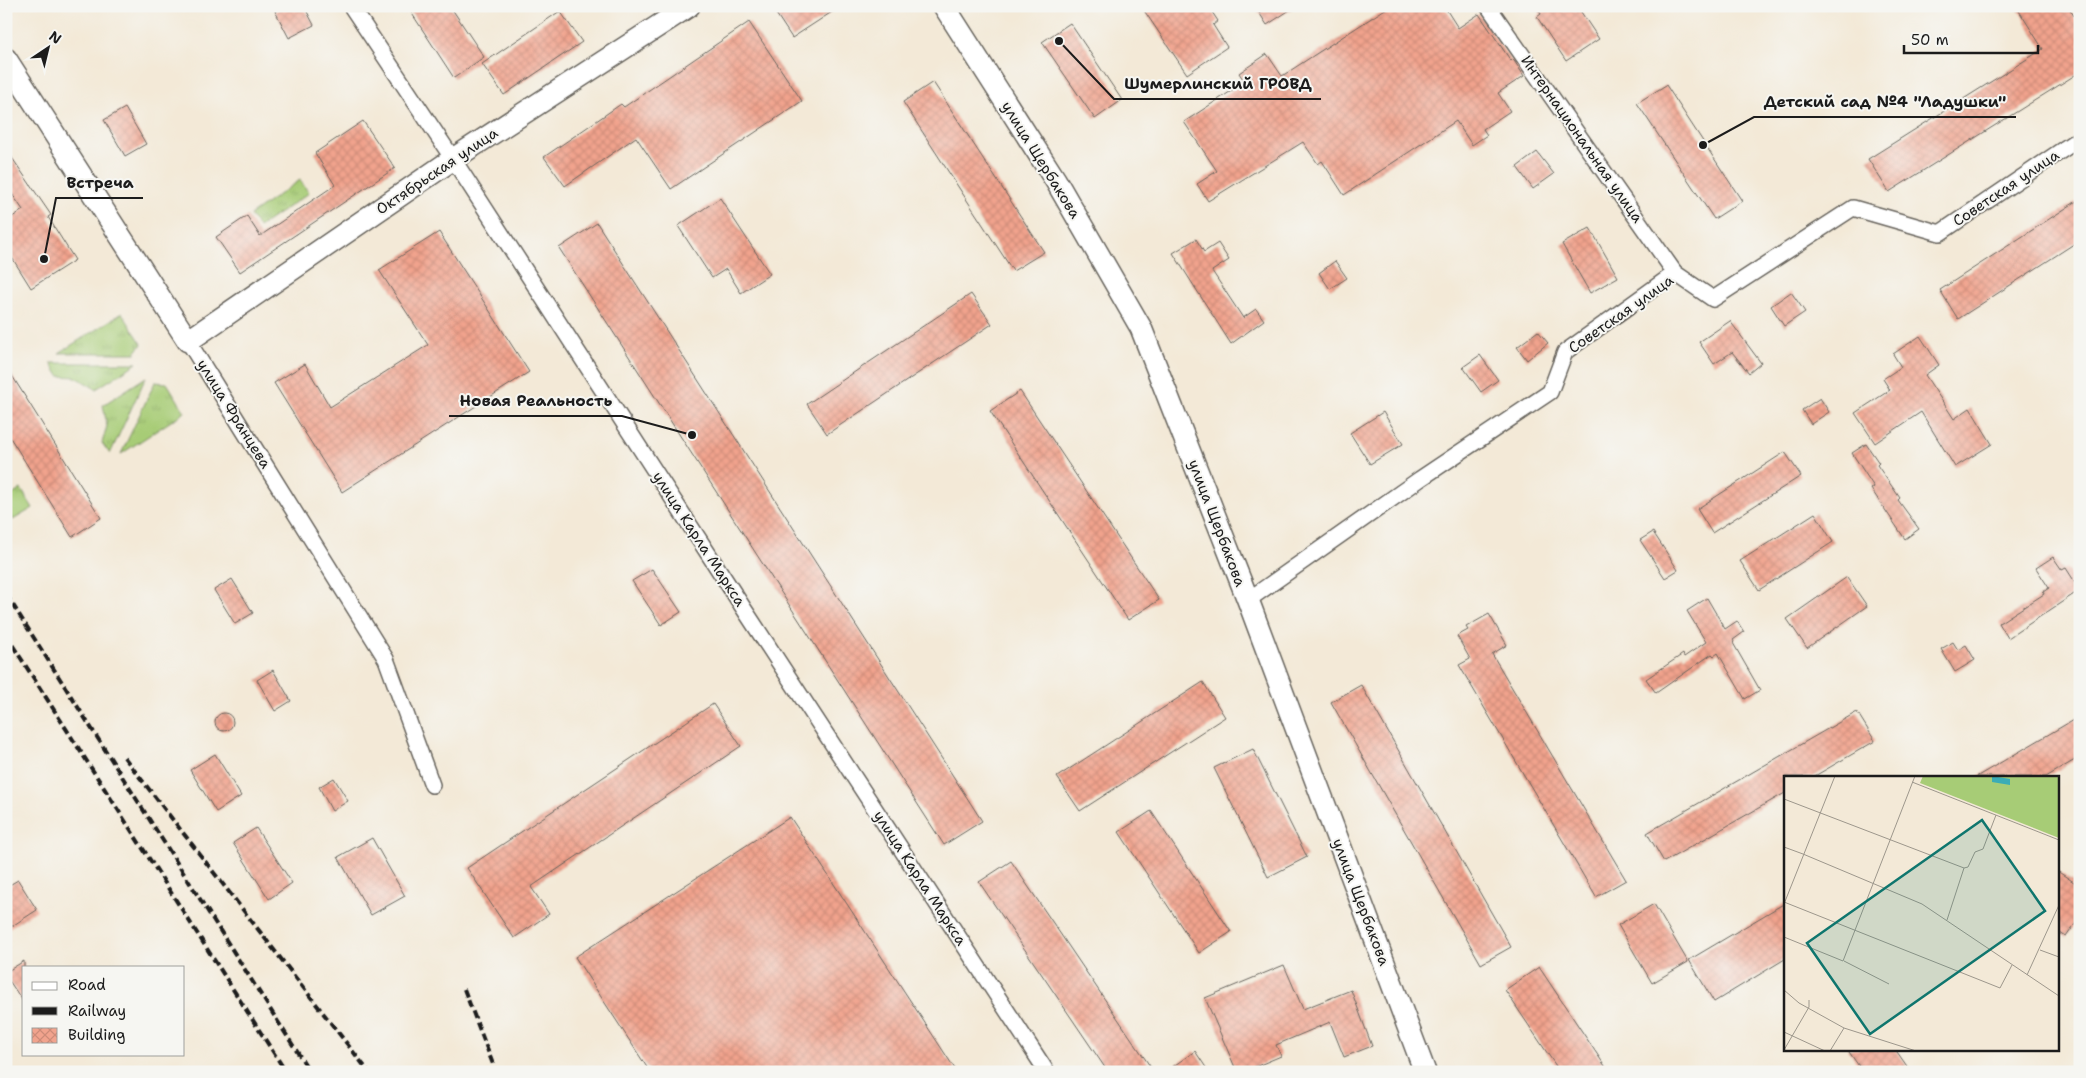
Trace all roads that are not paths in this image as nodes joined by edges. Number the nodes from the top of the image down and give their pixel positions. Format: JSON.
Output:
{"nodes":[{"id":1,"x":351,"y":6,"type":"edge"},
{"id":2,"x":689,"y":6,"type":"edge"},
{"id":3,"x":944,"y":6,"type":"edge"},
{"id":4,"x":1488,"y":6,"type":"edge"},
{"id":5,"x":6,"y":59,"type":"edge"},
{"id":6,"x":2080,"y":138,"type":"edge"},
{"id":7,"x":453,"y":159,"type":"junction"},
{"id":8,"x":1675,"y":273,"type":"junction"},
{"id":9,"x":188,"y":341,"type":"junction"},
{"id":10,"x":1248,"y":600,"type":"junction"},
{"id":11,"x":432,"y":785,"type":"dead end"},
{"id":12,"x":1047,"y":1072,"type":"edge"},
{"id":13,"x":1425,"y":1072,"type":"edge"}],
"edges":[{"from":1,"to":7,"type":"street","name":"улица Карла Маркса"},
{"from":2,"to":7,"type":"main road","name":"Октябрьская улица"},
{"from":3,"to":10,"type":"main road","name":"улица Щербакова"},
{"from":4,"to":8,"type":"street","name":"Интернациональная улица"},
{"from":5,"to":9,"type":"main road","name":"улица Францева"},
{"from":6,"to":8,"type":"street","name":"Советская улица"},
{"from":7,"to":9,"type":"main road","name":"Октябрьская улица"},
{"from":7,"to":12,"type":"street","name":"улица Карла Маркса"},
{"from":8,"to":10,"type":"street","name":"Советская улица"},
{"from":9,"to":11,"type":"street","name":"улица Францева"},
{"from":10,"to":13,"type":"main road","name":"улица Щербакова"}]}
